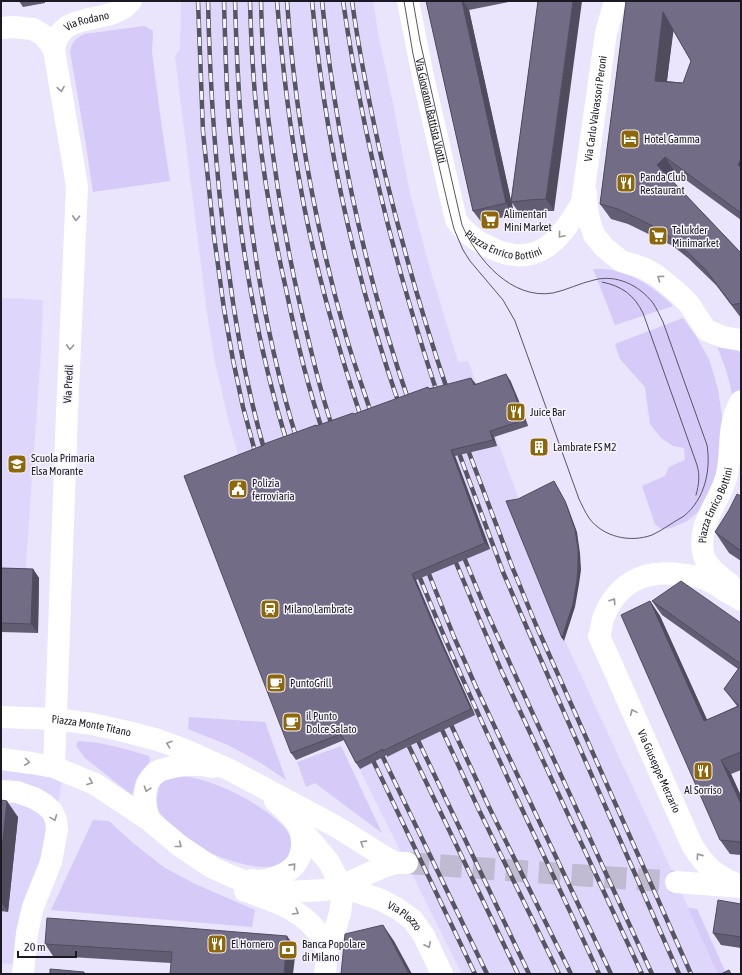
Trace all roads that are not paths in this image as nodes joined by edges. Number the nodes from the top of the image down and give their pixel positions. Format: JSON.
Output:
{"nodes":[{"id":1,"x":131,"y":1,"type":"edge"},
{"id":2,"x":408,"y":1,"type":"edge"},
{"id":3,"x":604,"y":1,"type":"edge"},
{"id":4,"x":615,"y":1,"type":"edge"},
{"id":5,"x":1,"y":28,"type":"edge"},
{"id":6,"x":606,"y":33,"type":"junction"},
{"id":7,"x":54,"y":50,"type":"junction"},
{"id":8,"x":584,"y":193,"type":"junction"},
{"id":9,"x":456,"y":220,"type":"joint"},
{"id":10,"x":741,"y":340,"type":"edge"},
{"id":11,"x":741,"y":400,"type":"edge"},
{"id":12,"x":741,"y":594,"type":"edge"},
{"id":13,"x":741,"y":600,"type":"edge"},
{"id":14,"x":1,"y":717,"type":"edge"},
{"id":15,"x":55,"y":719,"type":"junction"},
{"id":16,"x":1,"y":759,"type":"edge"},
{"id":17,"x":54,"y":767,"type":"junction"},
{"id":18,"x":230,"y":770,"type":"junction"},
{"id":19,"x":254,"y":783,"type":"junction"},
{"id":20,"x":1,"y":791,"type":"edge"},
{"id":21,"x":149,"y":820,"type":"junction"},
{"id":22,"x":300,"y":828,"type":"junction"},
{"id":23,"x":222,"y":872,"type":"junction"},
{"id":24,"x":676,"y":882,"type":"tunnel mouth"},
{"id":25,"x":341,"y":886,"type":"junction"},
{"id":26,"x":741,"y":886,"type":"edge"},
{"id":27,"x":327,"y":951,"type":"junction"},
{"id":28,"x":23,"y":974,"type":"edge"},
{"id":29,"x":325,"y":974,"type":"edge"},
{"id":30,"x":442,"y":974,"type":"edge"}],
"edges":[{"from":1,"to":7,"type":"street","name":"Via Rodano"},
{"from":2,"to":9,"type":"street","name":"Via Giovanni Battista Viotti"},
{"from":3,"to":6,"type":"street","name":"Via Carlo Valvassori Peroni"},
{"from":4,"to":6,"type":"street","name":"Via Carlo Valvassori Peroni"},
{"from":5,"to":7,"type":"street"},
{"from":6,"to":8,"type":"street","name":"Via Carlo Valvassori Peroni"},
{"from":7,"to":15,"type":"street","name":"Via Predil","one_way":true},
{"from":8,"to":9,"type":"street","name":"Piazza Enrico Bottini","one_way":true},
{"from":10,"to":8,"type":"street","name":"Via Carlo Valvassori Peroni","one_way":true},
{"from":11,"to":12,"type":"street","name":"Piazza Enrico Bottini"},
{"from":26,"to":13,"type":"street","name":"Via Giuseppe Merzario","one_way":true},
{"from":14,"to":15,"type":"street"},
{"from":15,"to":17,"type":"street","name":"Piazza Monte Titano"},
{"from":18,"to":15,"type":"street","name":"Piazza Monte Titano","one_way":true},
{"from":16,"to":17,"type":"street","one_way":true},
{"from":17,"to":21,"type":"street","name":"Piazza Monte Titano","one_way":true},
{"from":18,"to":19,"type":"street","name":"Piazza Monte Titano"},
{"from":18,"to":21,"type":"street","name":"Piazza Monte Titano","one_way":true},
{"from":19,"to":22,"type":"street","name":"Piazza Monte Titano"},
{"from":25,"to":19,"type":"street","name":"Piazza Monte Titano","one_way":true},
{"from":20,"to":28,"type":"street","one_way":true},
{"from":21,"to":23,"type":"street","name":"Piazza Monte Titano","one_way":true},
{"from":23,"to":22,"type":"street","name":"Piazza Monte Titano","one_way":true},
{"from":22,"to":25,"type":"street","name":"Piazza Monte Titano"},
{"from":23,"to":25,"type":"street","name":"Piazza Monte Titano"},
{"from":23,"to":27,"type":"street","name":"Piazza Monte Titano","one_way":true},
{"from":24,"to":26,"type":"street"},
{"from":25,"to":27,"type":"street","name":"Piazza Monte Titano"},
{"from":25,"to":30,"type":"street","name":"Via Plezzo","one_way":true},
{"from":27,"to":29,"type":"street"}]}
